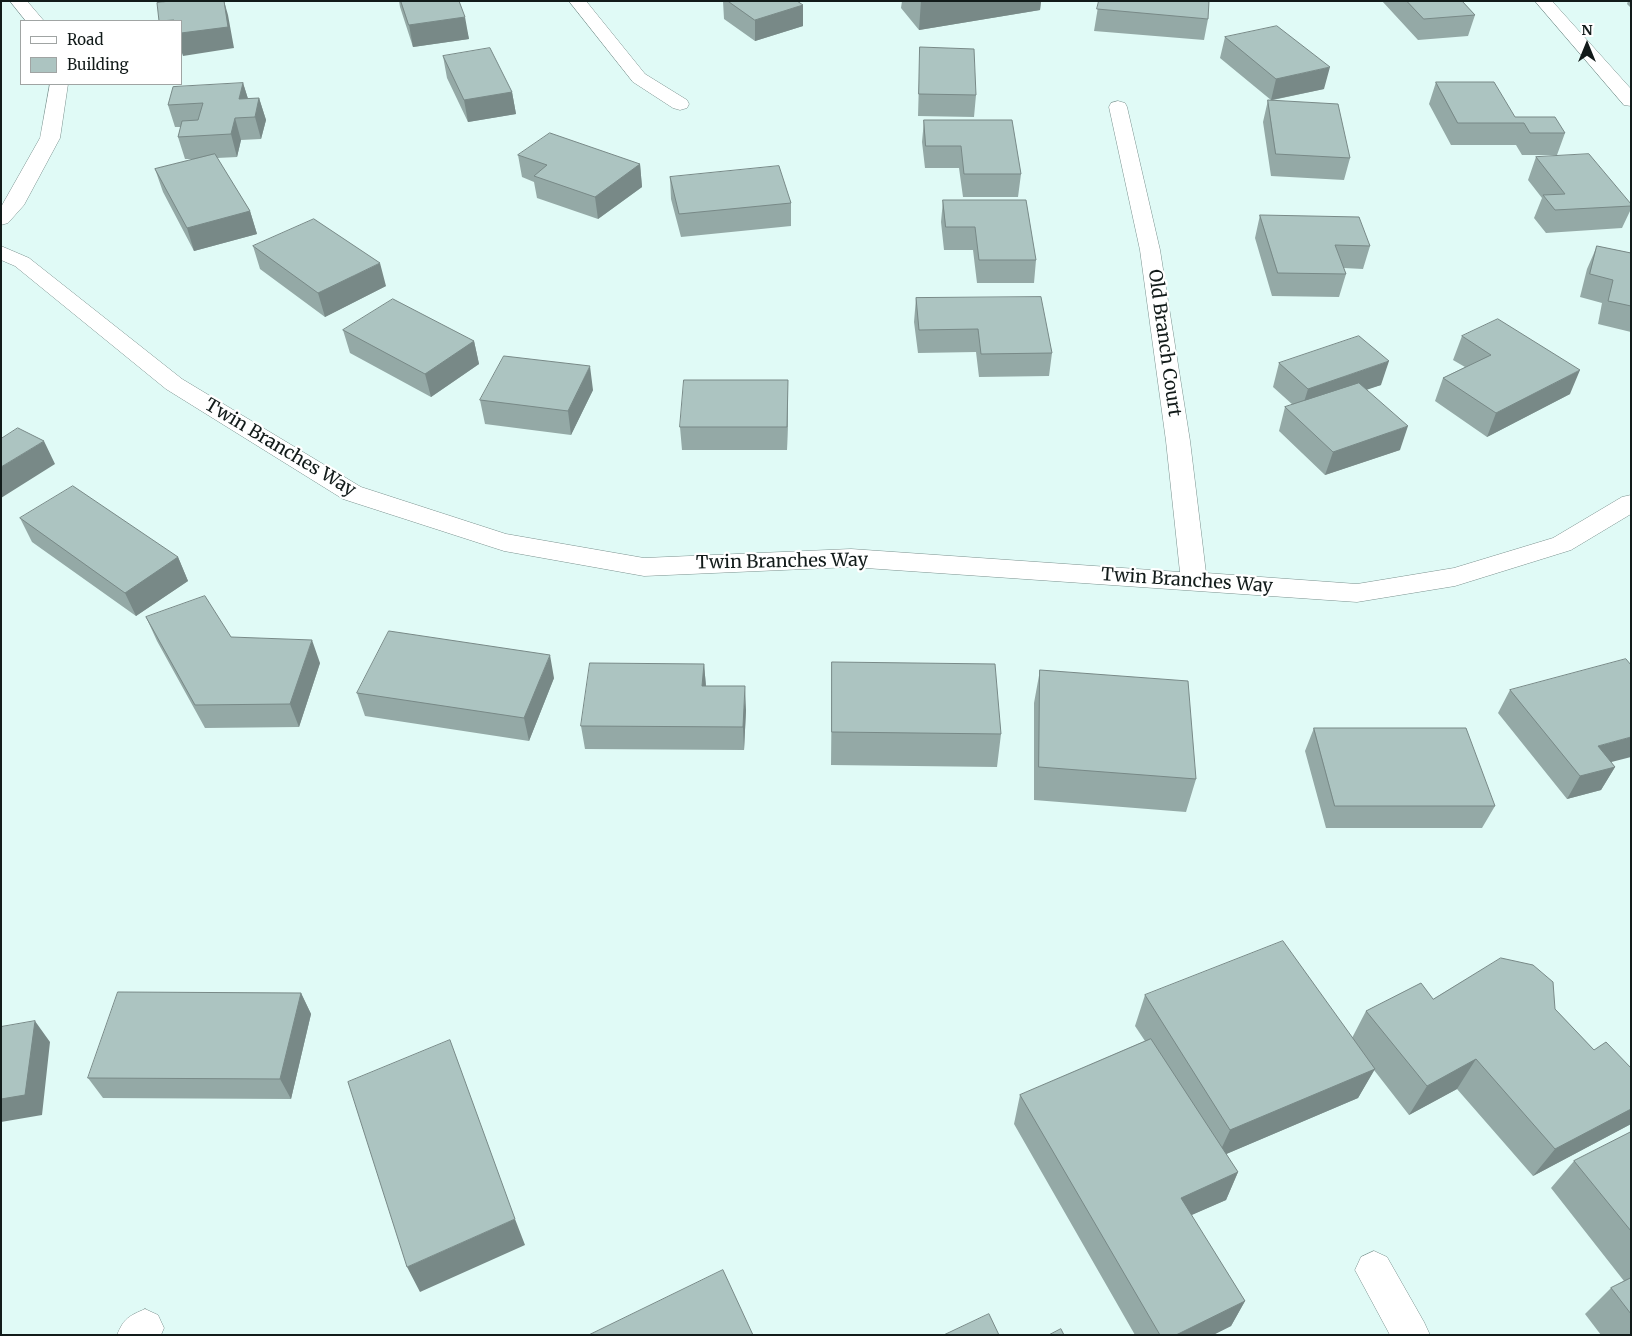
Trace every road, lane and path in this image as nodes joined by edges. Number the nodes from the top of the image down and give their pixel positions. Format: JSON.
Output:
{"nodes":[{"id":1,"x":18,"y":1,"type":"edge"},
{"id":2,"x":577,"y":1,"type":"edge"},
{"id":3,"x":1543,"y":1,"type":"edge"},
{"id":4,"x":34,"y":20,"type":"edge"},
{"id":5,"x":59,"y":85,"type":"edge"},
{"id":6,"x":1631,"y":101,"type":"edge"},
{"id":7,"x":680,"y":104,"type":"dead end"},
{"id":8,"x":1118,"y":107,"type":"dead end"},
{"id":9,"x":1,"y":219,"type":"edge"},
{"id":10,"x":1,"y":252,"type":"edge"},
{"id":11,"x":1631,"y":503,"type":"edge"},
{"id":12,"x":1194,"y":581,"type":"junction"},
{"id":13,"x":1374,"y":1270,"type":"dead end"},
{"id":14,"x":1411,"y":1335,"type":"edge"}],
"edges":[{"from":1,"to":4,"type":"street"},
{"from":2,"to":7,"type":"street"},
{"from":3,"to":6,"type":"street"},
{"from":5,"to":9,"type":"street"},
{"from":8,"to":12,"type":"street","name":"Old Branch Court"},
{"from":10,"to":12,"type":"street","name":"Twin Branches Way"},
{"from":11,"to":12,"type":"street","name":"Twin Branches Way"},
{"from":13,"to":14,"type":"street"}]}
